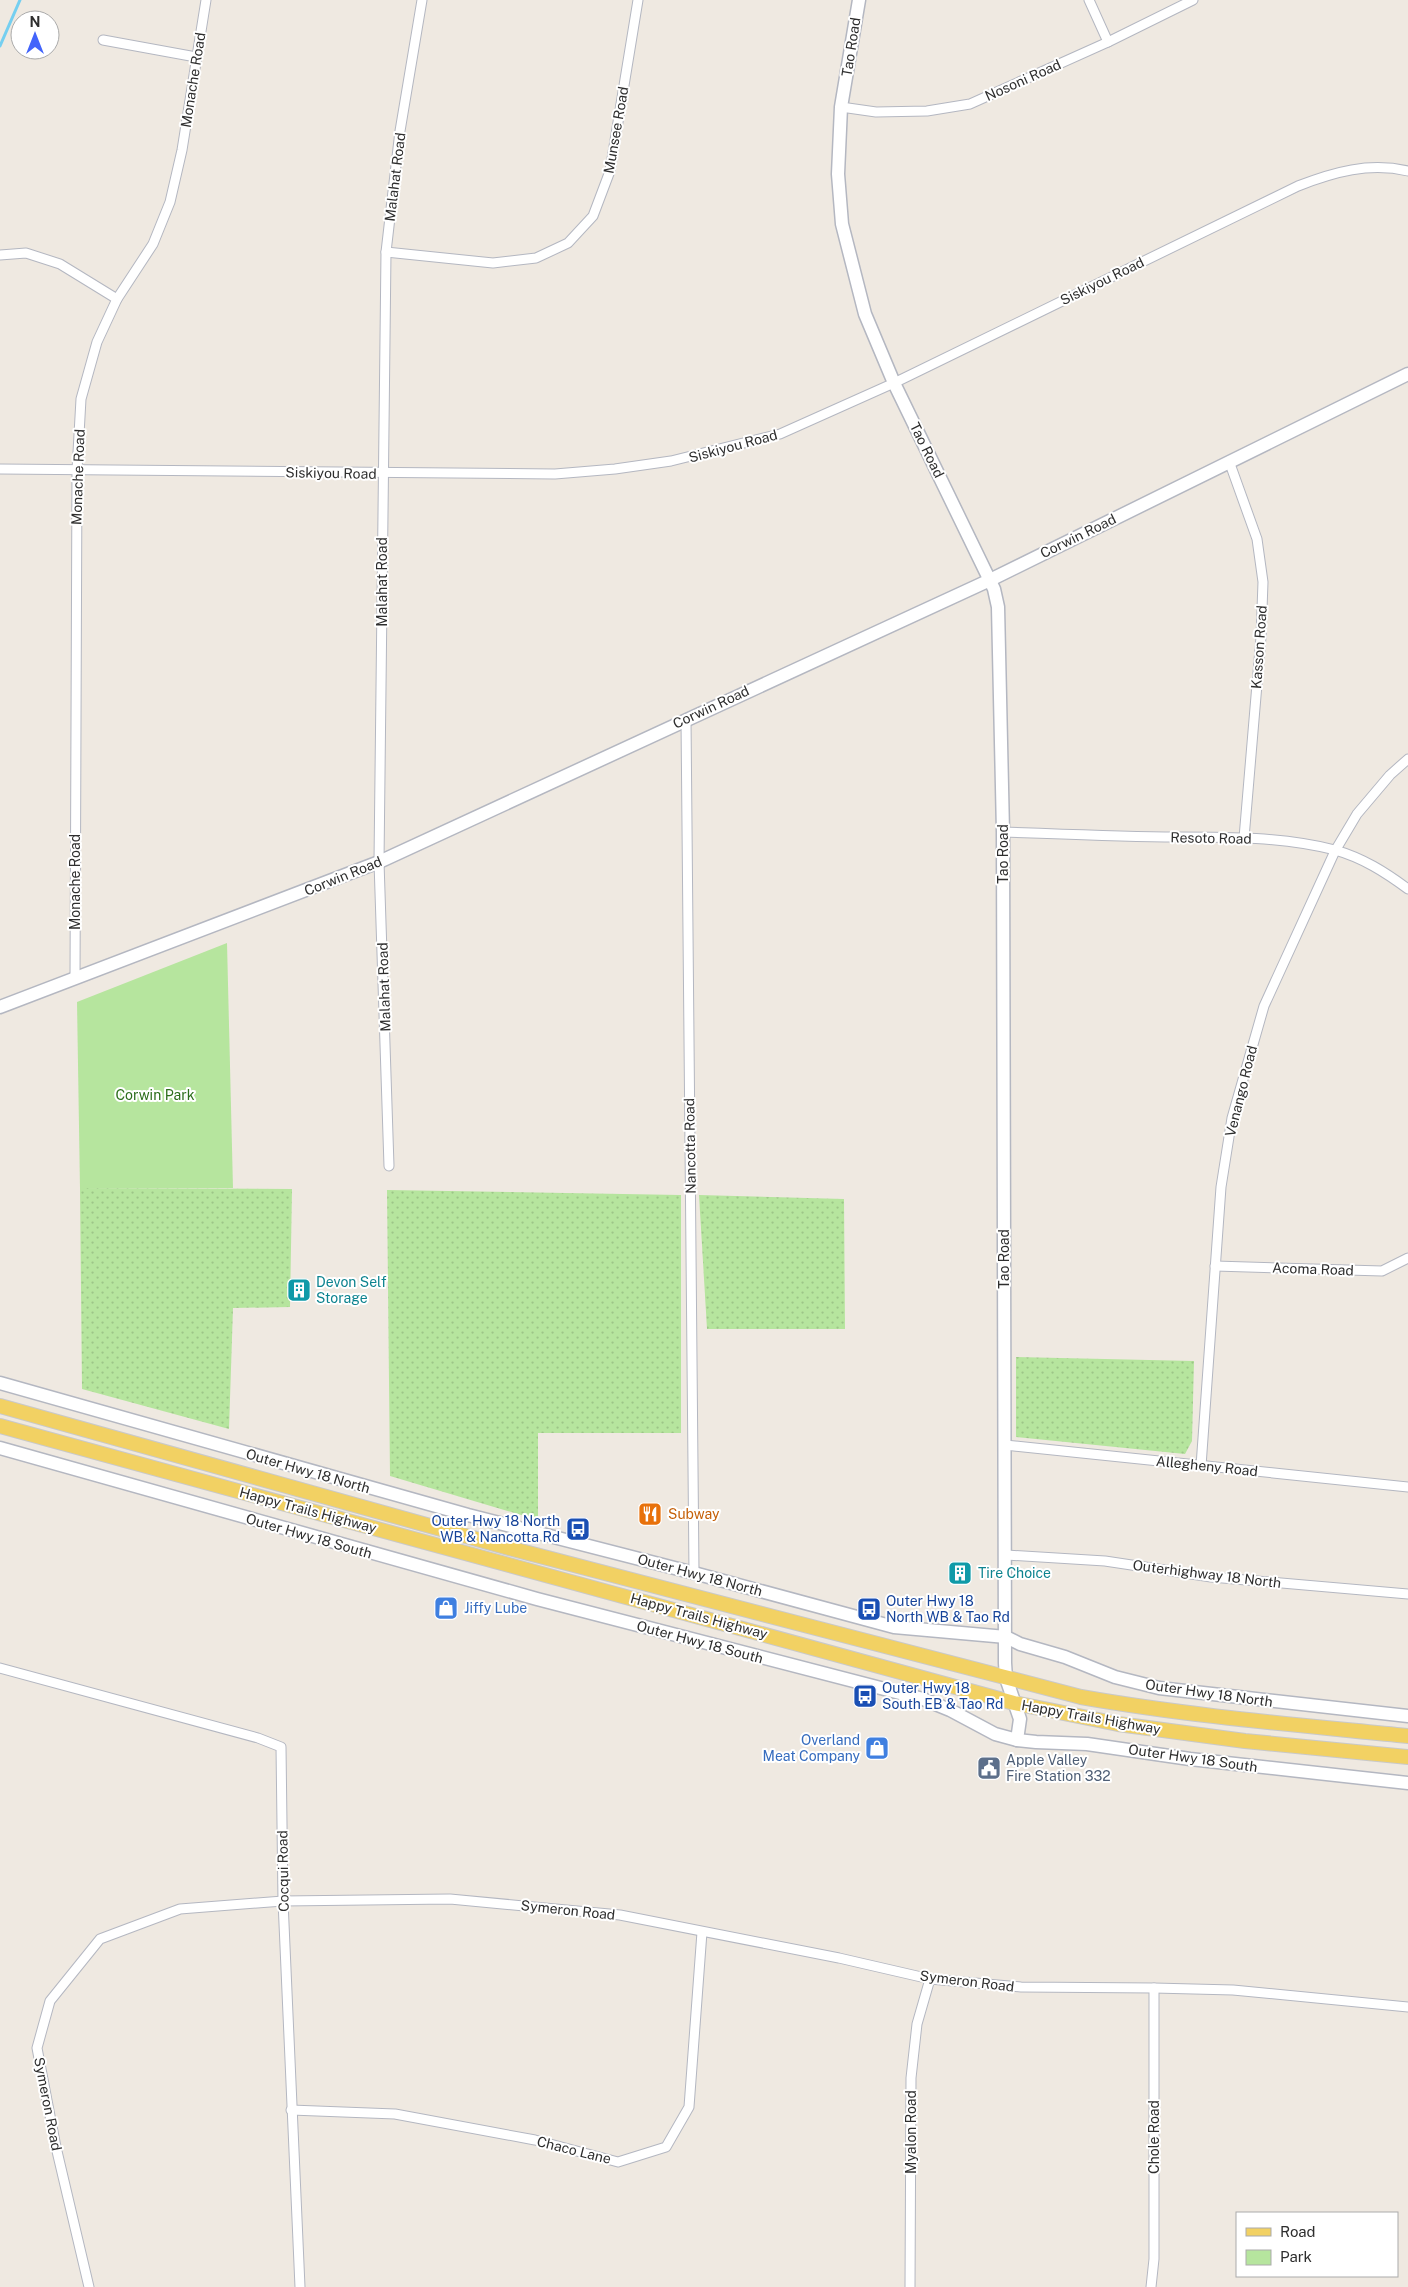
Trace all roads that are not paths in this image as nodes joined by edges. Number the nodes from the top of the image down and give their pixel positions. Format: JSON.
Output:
{"nodes":[{"id":1,"x":206,"y":0,"type":"edge"},
{"id":2,"x":422,"y":0,"type":"edge"},
{"id":3,"x":638,"y":0,"type":"edge"},
{"id":4,"x":859,"y":0,"type":"edge"},
{"id":5,"x":1088,"y":0,"type":"edge"},
{"id":6,"x":1193,"y":0,"type":"edge"},
{"id":7,"x":103,"y":40,"type":"dead end"},
{"id":8,"x":1108,"y":42,"type":"junction"},
{"id":9,"x":196,"y":57,"type":"junction"},
{"id":10,"x":841,"y":108,"type":"junction"},
{"id":11,"x":1408,"y":171,"type":"edge"},
{"id":12,"x":386,"y":252,"type":"junction"},
{"id":13,"x":0,"y":255,"type":"edge"},
{"id":14,"x":117,"y":299,"type":"junction"},
{"id":15,"x":1408,"y":374,"type":"edge"},
{"id":16,"x":894,"y":383,"type":"junction"},
{"id":17,"x":1229,"y":461,"type":"junction"},
{"id":18,"x":0,"y":469,"type":"edge"},
{"id":19,"x":77,"y":470,"type":"junction"},
{"id":20,"x":383,"y":474,"type":"junction"},
{"id":21,"x":990,"y":580,"type":"junction"},
{"id":22,"x":686,"y":719,"type":"junction"},
{"id":23,"x":1408,"y":759,"type":"edge"},
{"id":24,"x":1002,"y":832,"type":"junction"},
{"id":25,"x":1244,"y":838,"type":"junction"},
{"id":26,"x":1335,"y":851,"type":"junction"},
{"id":27,"x":379,"y":862,"type":"junction"},
{"id":28,"x":1408,"y":889,"type":"edge"},
{"id":29,"x":75,"y":979,"type":"junction"},
{"id":30,"x":0,"y":1007,"type":"edge"},
{"id":31,"x":389,"y":1166,"type":"dead end"},
{"id":32,"x":1408,"y":1258,"type":"edge"},
{"id":33,"x":1215,"y":1266,"type":"junction"},
{"id":34,"x":0,"y":1383,"type":"edge"},
{"id":35,"x":0,"y":1406,"type":"edge"},
{"id":36,"x":0,"y":1426,"type":"edge"},
{"id":37,"x":1005,"y":1445,"type":"junction"},
{"id":38,"x":0,"y":1448,"type":"edge"},
{"id":39,"x":1201,"y":1466,"type":"junction"},
{"id":40,"x":1408,"y":1488,"type":"edge"},
{"id":41,"x":1006,"y":1555,"type":"junction"},
{"id":42,"x":694,"y":1573,"type":"junction"},
{"id":43,"x":1408,"y":1594,"type":"edge"},
{"id":44,"x":1006,"y":1637,"type":"junction"},
{"id":45,"x":0,"y":1668,"type":"edge"},
{"id":46,"x":1006,"y":1678,"type":"junction"},
{"id":47,"x":1014,"y":1702,"type":"junction"},
{"id":48,"x":1408,"y":1716,"type":"edge"},
{"id":49,"x":1408,"y":1736,"type":"edge"},
{"id":50,"x":1017,"y":1740,"type":"junction"},
{"id":51,"x":1408,"y":1757,"type":"edge"},
{"id":52,"x":1408,"y":1783,"type":"edge"},
{"id":53,"x":284,"y":1901,"type":"junction"},
{"id":54,"x":702,"y":1932,"type":"junction"},
{"id":55,"x":930,"y":1979,"type":"junction"},
{"id":56,"x":1154,"y":1988,"type":"junction"},
{"id":57,"x":1408,"y":2008,"type":"edge"},
{"id":58,"x":291,"y":2110,"type":"junction"},
{"id":59,"x":89,"y":2287,"type":"edge"},
{"id":60,"x":300,"y":2287,"type":"edge"},
{"id":61,"x":910,"y":2287,"type":"edge"},
{"id":62,"x":1151,"y":2287,"type":"edge"}],
"edges":[{"from":1,"to":9,"type":"street","name":"Monache Road"},
{"from":2,"to":12,"type":"street","name":"Malahat Road"},
{"from":3,"to":12,"type":"street","name":"Munsee Road"},
{"from":4,"to":10,"type":"street","name":"Tao Road"},
{"from":5,"to":8,"type":"street"},
{"from":6,"to":8,"type":"street","name":"Nosoni Road"},
{"from":7,"to":9,"type":"street"},
{"from":8,"to":10,"type":"street","name":"Nosoni Road"},
{"from":9,"to":14,"type":"street","name":"Monache Road"},
{"from":10,"to":16,"type":"street","name":"Tao Road"},
{"from":11,"to":16,"type":"street","name":"Siskiyou Road"},
{"from":12,"to":20,"type":"street","name":"Malahat Road"},
{"from":13,"to":14,"type":"street"},
{"from":14,"to":19,"type":"street","name":"Monache Road"},
{"from":15,"to":17,"type":"street","name":"Corwin Road"},
{"from":16,"to":20,"type":"street","name":"Siskiyou Road"},
{"from":16,"to":21,"type":"street","name":"Tao Road"},
{"from":17,"to":21,"type":"street","name":"Corwin Road"},
{"from":17,"to":25,"type":"street","name":"Kasson Road"},
{"from":18,"to":19,"type":"street","name":"Siskiyou Road"},
{"from":19,"to":20,"type":"street","name":"Siskiyou Road"},
{"from":19,"to":29,"type":"street","name":"Monache Road"},
{"from":20,"to":27,"type":"street","name":"Malahat Road"},
{"from":21,"to":22,"type":"street","name":"Corwin Road"},
{"from":21,"to":24,"type":"street","name":"Tao Road"},
{"from":22,"to":27,"type":"street","name":"Corwin Road"},
{"from":22,"to":42,"type":"street","name":"Nancotta Road"},
{"from":23,"to":26,"type":"street","name":"Venango Road"},
{"from":24,"to":25,"type":"street","name":"Resoto Road"},
{"from":24,"to":37,"type":"street","name":"Tao Road"},
{"from":25,"to":26,"type":"street","name":"Resoto Road"},
{"from":26,"to":28,"type":"street","name":"Resoto Road"},
{"from":26,"to":33,"type":"street","name":"Venango Road"},
{"from":27,"to":29,"type":"street","name":"Corwin Road"},
{"from":27,"to":31,"type":"street","name":"Malahat Road"},
{"from":29,"to":30,"type":"street","name":"Corwin Road"},
{"from":32,"to":33,"type":"street","name":"Acoma Road"},
{"from":33,"to":39,"type":"street","name":"Venango Road"},
{"from":34,"to":42,"type":"street","name":"Outer Hwy 18 North"},
{"from":35,"to":46,"type":"main road","name":"Happy Trails Highway"},
{"from":36,"to":47,"type":"main road","name":"Happy Trails Highway"},
{"from":37,"to":39,"type":"street","name":"Allegheny Road"},
{"from":37,"to":41,"type":"street","name":"Tao Road"},
{"from":38,"to":50,"type":"street","name":"Outer Hwy 18 South"},
{"from":39,"to":40,"type":"street","name":"Allegheny Road"},
{"from":41,"to":43,"type":"street","name":"Outerhighway 18 North"},
{"from":41,"to":44,"type":"street","name":"Tao Road"},
{"from":42,"to":44,"type":"street","name":"Outer Hwy 18 North"},
{"from":44,"to":46,"type":"street","name":"Tao Road"},
{"from":44,"to":48,"type":"street","name":"Outer Hwy 18 North"},
{"from":45,"to":53,"type":"street","name":"Cocqui Road"},
{"from":46,"to":47,"type":"street","name":"Tao Road"},
{"from":46,"to":49,"type":"main road","name":"Happy Trails Highway"},
{"from":47,"to":50,"type":"street","name":"Tao Road"},
{"from":47,"to":51,"type":"main road","name":"Happy Trails Highway"},
{"from":50,"to":52,"type":"street","name":"Outer Hwy 18 South"},
{"from":53,"to":54,"type":"street","name":"Symeron Road"},
{"from":53,"to":58,"type":"street","name":"Cocqui Road"},
{"from":53,"to":59,"type":"street","name":"Symeron Road"},
{"from":54,"to":55,"type":"street","name":"Symeron Road"},
{"from":54,"to":58,"type":"street","name":"Chaco Lane"},
{"from":55,"to":56,"type":"street","name":"Symeron Road"},
{"from":55,"to":61,"type":"street","name":"Myalon Road"},
{"from":56,"to":57,"type":"street","name":"Symeron Road"},
{"from":56,"to":62,"type":"street","name":"Chole Road"},
{"from":58,"to":60,"type":"street","name":"Cocqui Road"}]}
